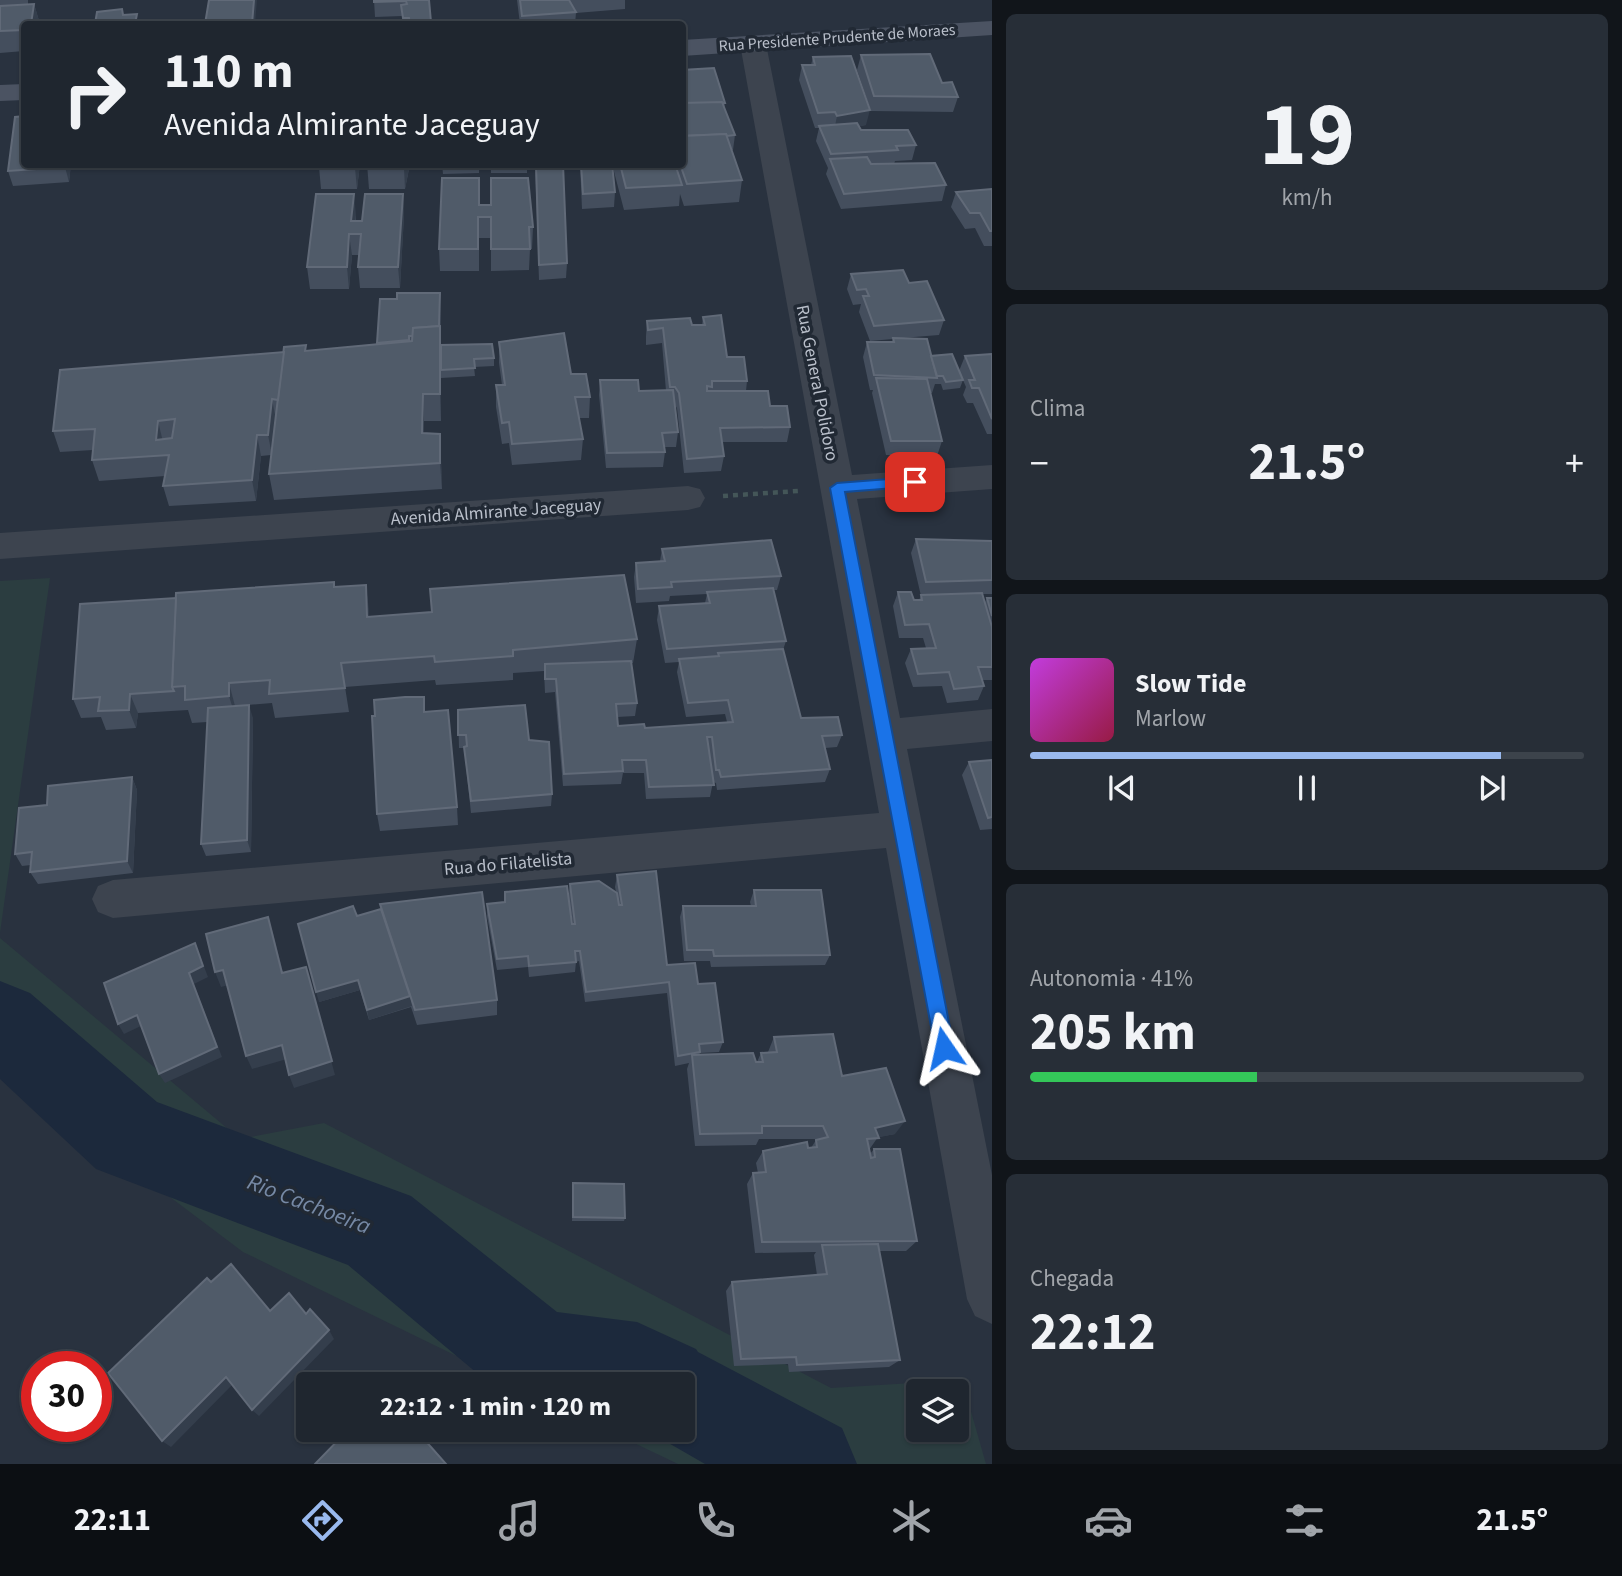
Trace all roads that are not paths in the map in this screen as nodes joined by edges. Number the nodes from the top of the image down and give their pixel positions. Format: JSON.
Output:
{"nodes":[{"id":1,"x":992,"y":28,"type":"edge"},
{"id":2,"x":753,"y":44,"type":"junction"},
{"id":3,"x":686,"y":48,"type":"edge"},
{"id":4,"x":21,"y":92,"type":"edge"},
{"id":5,"x":0,"y":93,"type":"edge"},
{"id":6,"x":992,"y":477,"type":"edge"},
{"id":7,"x":837,"y":488,"type":"junction"},
{"id":8,"x":688,"y":498,"type":"road end"},
{"id":9,"x":0,"y":546,"type":"edge"},
{"id":10,"x":992,"y":725,"type":"edge"},
{"id":11,"x":885,"y":735,"type":"junction"},
{"id":12,"x":902,"y":828,"type":"junction"},
{"id":13,"x":113,"y":900,"type":"dead end"},
{"id":14,"x":981,"y":1185,"type":"edge"},
{"id":15,"x":992,"y":1299,"type":"edge"}],
"edges":[{"from":1,"to":2,"type":"main road","name":"Rua Presidente Prudente de Moraes"},
{"from":2,"to":3,"type":"main road","name":"Rua Presidente Prudente de Moraes"},
{"from":2,"to":7,"type":"street","name":"Rua General Polidoro"},
{"from":4,"to":5,"type":"main road"},
{"from":6,"to":7,"type":"street"},
{"from":7,"to":11,"type":"street","name":"Rua General Polidoro"},
{"from":8,"to":9,"type":"street","name":"Avenida Almirante Jaceguay"},
{"from":10,"to":11,"type":"street"},
{"from":11,"to":12,"type":"street","name":"Rua General Polidoro"},
{"from":12,"to":13,"type":"street","name":"Rua do Filatelista"},
{"from":12,"to":14,"type":"street","name":"Rua General Polidoro"},
{"from":14,"to":15,"type":"street","name":"Rua General Polidoro"}]}
